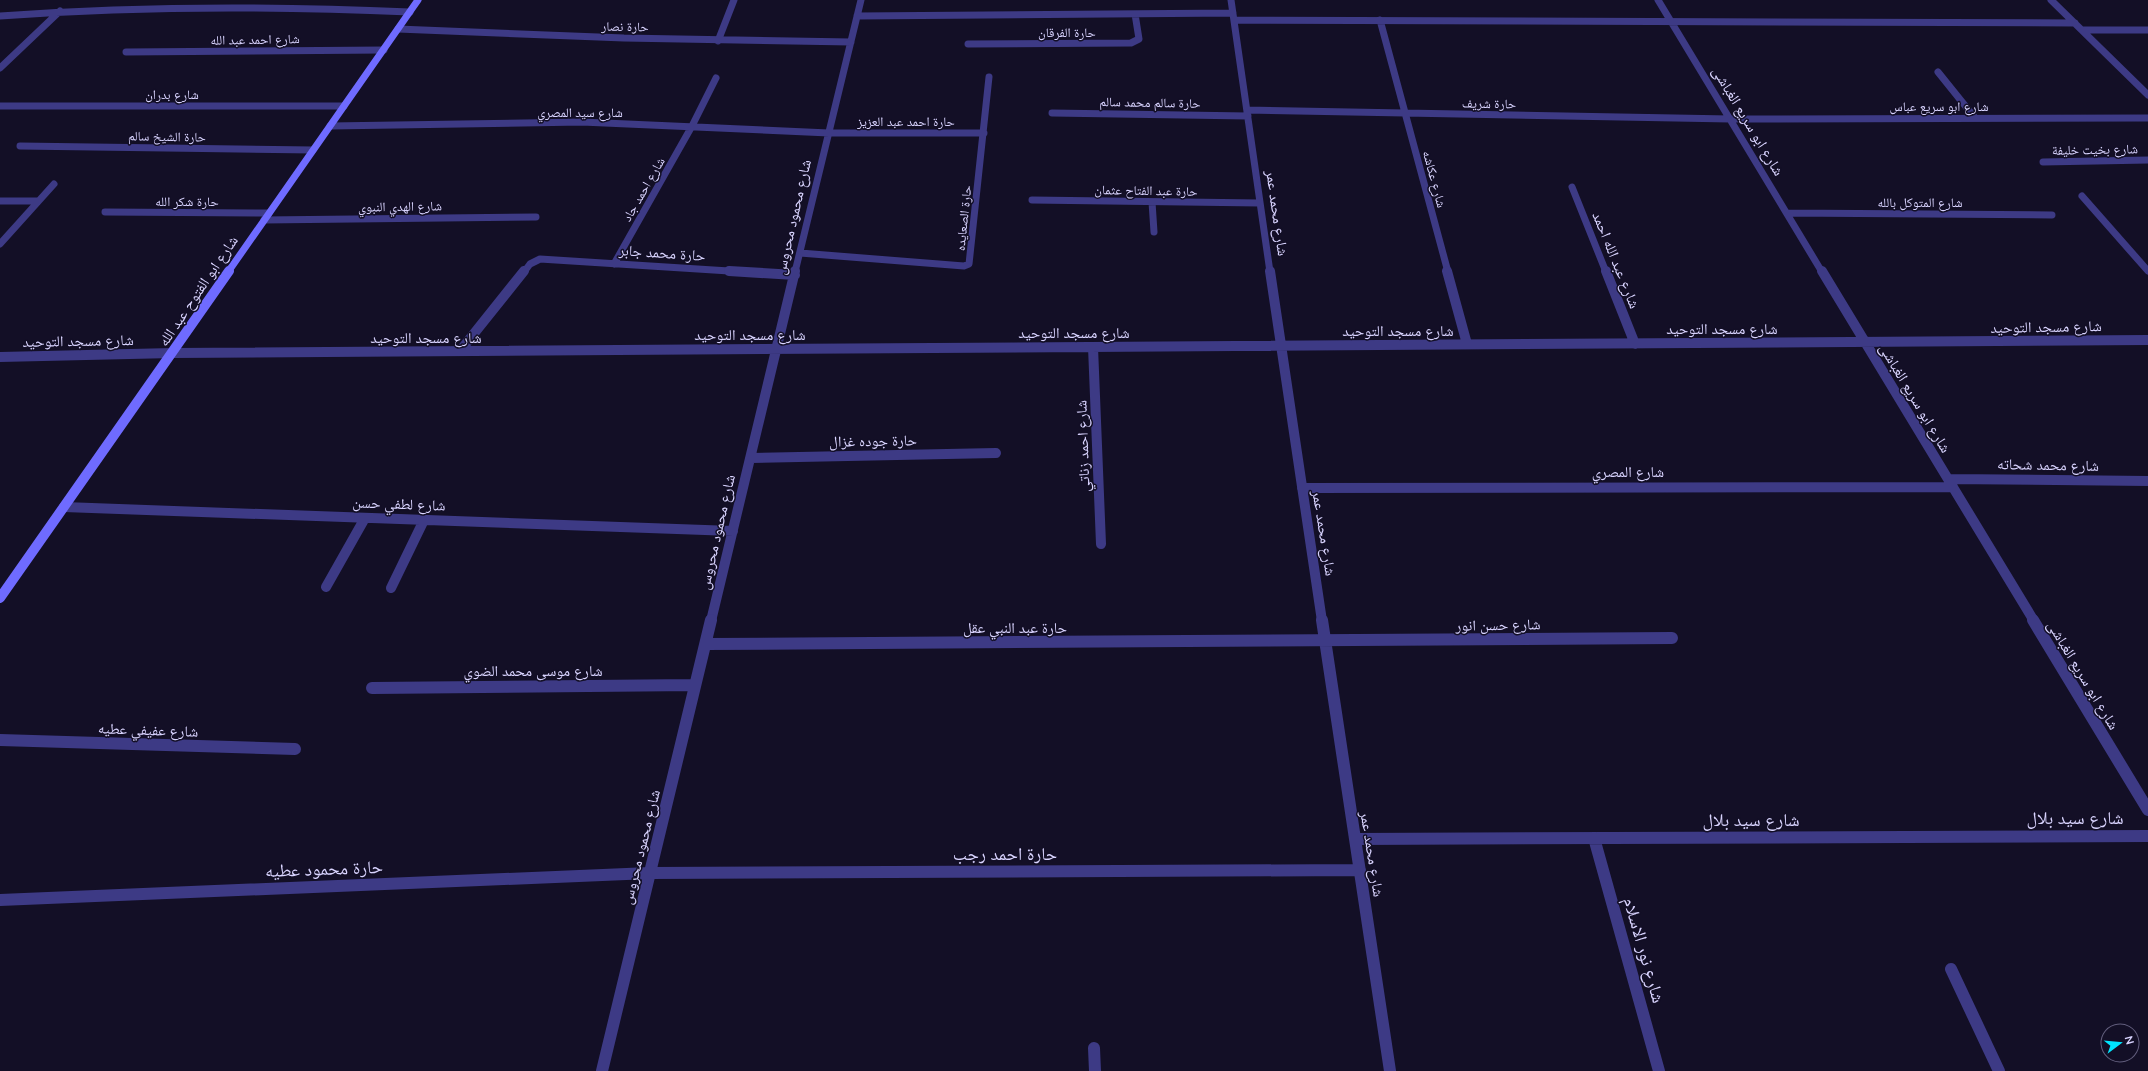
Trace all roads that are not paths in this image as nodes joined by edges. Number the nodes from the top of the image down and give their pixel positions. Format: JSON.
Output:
{"nodes":[{"id":1,"x":239,"y":0,"type":"edge"},
{"id":2,"x":418,"y":0,"type":"edge"},
{"id":3,"x":734,"y":0,"type":"edge"},
{"id":4,"x":861,"y":0,"type":"edge"},
{"id":5,"x":1231,"y":0,"type":"edge"},
{"id":6,"x":1658,"y":0,"type":"edge"},
{"id":7,"x":2051,"y":0,"type":"edge"},
{"id":8,"x":234,"y":6,"type":"junction"},
{"id":9,"x":60,"y":11,"type":"junction"},
{"id":10,"x":410,"y":12,"type":"junction"},
{"id":11,"x":1135,"y":14,"type":"junction"},
{"id":12,"x":0,"y":16,"type":"edge"},
{"id":13,"x":857,"y":16,"type":"junction"},
{"id":14,"x":1234,"y":17,"type":"junction"},
{"id":15,"x":1380,"y":20,"type":"junction"},
{"id":16,"x":1671,"y":21,"type":"junction"},
{"id":17,"x":2075,"y":23,"type":"junction"},
{"id":18,"x":398,"y":29,"type":"junction"},
{"id":19,"x":2082,"y":30,"type":"junction"},
{"id":20,"x":2148,"y":30,"type":"edge"},
{"id":21,"x":718,"y":41,"type":"junction"},
{"id":22,"x":851,"y":42,"type":"junction"},
{"id":23,"x":968,"y":44,"type":"dead end"},
{"id":24,"x":384,"y":50,"type":"junction"},
{"id":25,"x":126,"y":52,"type":"dead end"},
{"id":26,"x":0,"y":68,"type":"edge"},
{"id":27,"x":1938,"y":72,"type":"dead end"},
{"id":28,"x":989,"y":77,"type":"dead end"},
{"id":29,"x":716,"y":78,"type":"dead end"},
{"id":30,"x":2148,"y":95,"type":"edge"},
{"id":31,"x":0,"y":106,"type":"edge"},
{"id":32,"x":344,"y":106,"type":"junction"},
{"id":33,"x":1052,"y":113,"type":"dead end"},
{"id":34,"x":1247,"y":113,"type":"junction"},
{"id":35,"x":1405,"y":113,"type":"junction"},
{"id":36,"x":1975,"y":118,"type":"junction"},
{"id":37,"x":2148,"y":118,"type":"edge"},
{"id":38,"x":1730,"y":119,"type":"junction"},
{"id":39,"x":330,"y":126,"type":"junction"},
{"id":40,"x":692,"y":126,"type":"junction"},
{"id":41,"x":829,"y":133,"type":"junction"},
{"id":42,"x":984,"y":133,"type":"junction"},
{"id":43,"x":20,"y":146,"type":"dead end"},
{"id":44,"x":313,"y":150,"type":"junction"},
{"id":45,"x":2148,"y":160,"type":"edge"},
{"id":46,"x":2043,"y":162,"type":"dead end"},
{"id":47,"x":54,"y":184,"type":"dead end"},
{"id":48,"x":1572,"y":187,"type":"dead end"},
{"id":49,"x":2082,"y":196,"type":"dead end"},
{"id":50,"x":1032,"y":200,"type":"dead end"},
{"id":51,"x":0,"y":201,"type":"edge"},
{"id":52,"x":38,"y":201,"type":"junction"},
{"id":53,"x":1152,"y":202,"type":"junction"},
{"id":54,"x":1260,"y":203,"type":"junction"},
{"id":55,"x":104,"y":212,"type":"dead end"},
{"id":56,"x":1787,"y":213,"type":"junction"},
{"id":57,"x":2052,"y":215,"type":"dead end"},
{"id":58,"x":267,"y":216,"type":"junction"},
{"id":59,"x":536,"y":216,"type":"dead end"},
{"id":60,"x":1154,"y":232,"type":"dead end"},
{"id":61,"x":0,"y":244,"type":"edge"},
{"id":62,"x":800,"y":253,"type":"junction"},
{"id":63,"x":614,"y":264,"type":"junction"},
{"id":64,"x":2148,"y":271,"type":"edge"},
{"id":65,"x":795,"y":276,"type":"junction"},
{"id":66,"x":2148,"y":340,"type":"edge"},
{"id":67,"x":1865,"y":342,"type":"junction"},
{"id":68,"x":1467,"y":344,"type":"junction"},
{"id":69,"x":1635,"y":344,"type":"junction"},
{"id":70,"x":1281,"y":346,"type":"junction"},
{"id":71,"x":1093,"y":347,"type":"junction"},
{"id":72,"x":777,"y":349,"type":"junction"},
{"id":73,"x":460,"y":351,"type":"junction"},
{"id":74,"x":173,"y":353,"type":"junction"},
{"id":75,"x":0,"y":357,"type":"edge"},
{"id":76,"x":996,"y":453,"type":"dead end"},
{"id":77,"x":751,"y":458,"type":"junction"},
{"id":78,"x":2148,"y":481,"type":"edge"},
{"id":79,"x":1951,"y":483,"type":"junction"},
{"id":80,"x":1302,"y":488,"type":"junction"},
{"id":81,"x":64,"y":507,"type":"junction"},
{"id":82,"x":365,"y":518,"type":"junction"},
{"id":83,"x":424,"y":520,"type":"junction"},
{"id":84,"x":733,"y":531,"type":"junction"},
{"id":85,"x":1101,"y":544,"type":"dead end"},
{"id":86,"x":326,"y":587,"type":"dead end"},
{"id":87,"x":391,"y":588,"type":"dead end"},
{"id":88,"x":0,"y":598,"type":"edge"},
{"id":89,"x":1672,"y":638,"type":"dead end"},
{"id":90,"x":1325,"y":641,"type":"junction"},
{"id":91,"x":706,"y":644,"type":"junction"},
{"id":92,"x":695,"y":685,"type":"junction"},
{"id":93,"x":372,"y":688,"type":"dead end"},
{"id":94,"x":0,"y":740,"type":"edge"},
{"id":95,"x":296,"y":749,"type":"dead end"},
{"id":96,"x":2148,"y":810,"type":"edge"},
{"id":97,"x":2148,"y":836,"type":"edge"},
{"id":98,"x":1594,"y":838,"type":"junction"},
{"id":99,"x":1355,"y":839,"type":"junction"},
{"id":100,"x":1360,"y":870,"type":"junction"},
{"id":101,"x":650,"y":873,"type":"junction"},
{"id":102,"x":0,"y":900,"type":"edge"},
{"id":103,"x":1951,"y":969,"type":"dead end"},
{"id":104,"x":1094,"y":1048,"type":"dead end"},
{"id":105,"x":602,"y":1071,"type":"edge"},
{"id":106,"x":1095,"y":1071,"type":"edge"},
{"id":107,"x":1390,"y":1071,"type":"edge"},
{"id":108,"x":1659,"y":1071,"type":"edge"},
{"id":109,"x":1999,"y":1071,"type":"edge"}],
"edges":[{"from":1,"to":8,"type":"street"},
{"from":2,"to":10,"type":"street","name":"شارع ابو الفتوح عبد الله"},
{"from":3,"to":21,"type":"street"},
{"from":4,"to":13,"type":"street","name":"شارع محمود محروس"},
{"from":5,"to":14,"type":"street","name":"شارع محمد عمر"},
{"from":6,"to":16,"type":"street","name":"شارع ابو سريع الغباشى"},
{"from":7,"to":17,"type":"street"},
{"from":8,"to":9,"type":"street"},
{"from":8,"to":10,"type":"street"},
{"from":9,"to":12,"type":"street"},
{"from":9,"to":26,"type":"street"},
{"from":10,"to":18,"type":"street","name":"شارع ابو الفتوح عبد الله"},
{"from":11,"to":13,"type":"street"},
{"from":11,"to":14,"type":"street"},
{"from":11,"to":23,"type":"street","name":"حارة الفرقان"},
{"from":13,"to":22,"type":"street","name":"شارع محمود محروس"},
{"from":14,"to":15,"type":"street"},
{"from":14,"to":34,"type":"street","name":"شارع محمد عمر"},
{"from":15,"to":16,"type":"street"},
{"from":15,"to":35,"type":"street","name":"شارع عكاشه"},
{"from":16,"to":17,"type":"street"},
{"from":16,"to":38,"type":"street","name":"شارع ابو سريع الغباشى"},
{"from":17,"to":19,"type":"street"},
{"from":18,"to":21,"type":"street","name":"حارة نصار"},
{"from":18,"to":24,"type":"street","name":"شارع ابو الفتوح عبد الله"},
{"from":19,"to":20,"type":"street"},
{"from":19,"to":30,"type":"street"},
{"from":21,"to":22,"type":"street","name":"حارة نصار"},
{"from":22,"to":41,"type":"street","name":"شارع محمود محروس"},
{"from":24,"to":25,"type":"street","name":"شارع احمد عبد الله"},
{"from":24,"to":32,"type":"street","name":"شارع ابو الفتوح عبد الله"},
{"from":27,"to":36,"type":"street"},
{"from":28,"to":42,"type":"street","name":"حارة الصعايده"},
{"from":29,"to":40,"type":"street","name":"شارع احمد جاد"},
{"from":31,"to":32,"type":"street","name":"شارع بدران"},
{"from":32,"to":39,"type":"street","name":"شارع ابو الفتوح عبد الله"},
{"from":33,"to":34,"type":"street","name":"حارة سالم محمد سالم"},
{"from":34,"to":35,"type":"street","name":"حارة شريف"},
{"from":34,"to":54,"type":"street","name":"شارع محمد عمر"},
{"from":35,"to":38,"type":"street","name":"حارة شريف"},
{"from":35,"to":68,"type":"street","name":"شارع عكاشه"},
{"from":36,"to":37,"type":"street","name":"شارع ابو سريع عباس"},
{"from":36,"to":38,"type":"street","name":"شارع ابو سريع عباس"},
{"from":38,"to":56,"type":"street","name":"شارع ابو سريع الغباشى"},
{"from":39,"to":40,"type":"street","name":"شارع سيد المصري"},
{"from":39,"to":44,"type":"street","name":"شارع ابو الفتوح عبد الله"},
{"from":40,"to":41,"type":"street","name":"شارع سيد المصري"},
{"from":40,"to":63,"type":"street","name":"شارع احمد جاد"},
{"from":41,"to":42,"type":"street","name":"حارة احمد عبد العزيز"},
{"from":41,"to":62,"type":"street","name":"شارع محمود محروس"},
{"from":42,"to":62,"type":"street","name":"حارة الصعايده"},
{"from":43,"to":44,"type":"street","name":"حارة الشيخ سالم"},
{"from":44,"to":58,"type":"street","name":"شارع ابو الفتوح عبد الله"},
{"from":45,"to":46,"type":"street","name":"شارع بخيت خليفة"},
{"from":47,"to":52,"type":"street"},
{"from":48,"to":69,"type":"street","name":"شارع عبد الله احمد"},
{"from":49,"to":64,"type":"street"},
{"from":50,"to":53,"type":"street","name":"حارة عبد الفتاح عثمان"},
{"from":51,"to":52,"type":"street"},
{"from":52,"to":61,"type":"street"},
{"from":53,"to":54,"type":"street","name":"حارة عبد الفتاح عثمان"},
{"from":53,"to":60,"type":"street"},
{"from":54,"to":70,"type":"street","name":"شارع محمد عمر"},
{"from":55,"to":58,"type":"street","name":"حارة شكر الله"},
{"from":56,"to":57,"type":"street","name":"شارع المتوكل بالله"},
{"from":56,"to":67,"type":"street","name":"شارع ابو سريع الغباشى"},
{"from":58,"to":59,"type":"street","name":"شارع الهدي النبوي"},
{"from":58,"to":74,"type":"street","name":"شارع ابو الفتوح عبد الله"},
{"from":62,"to":65,"type":"street","name":"شارع محمود محروس"},
{"from":63,"to":65,"type":"street","name":"حارة محمد جابر"},
{"from":63,"to":73,"type":"street","name":"حارة محمد جابر"},
{"from":65,"to":72,"type":"street","name":"شارع محمود محروس"},
{"from":66,"to":67,"type":"street","name":"شارع مسجد التوحيد"},
{"from":67,"to":69,"type":"street","name":"شارع مسجد التوحيد"},
{"from":67,"to":79,"type":"street","name":"شارع ابو سريع الغباشى"},
{"from":68,"to":69,"type":"street","name":"شارع مسجد التوحيد"},
{"from":68,"to":70,"type":"street","name":"شارع مسجد التوحيد"},
{"from":70,"to":71,"type":"street","name":"شارع مسجد التوحيد"},
{"from":70,"to":80,"type":"street","name":"شارع محمد عمر"},
{"from":71,"to":72,"type":"street","name":"شارع مسجد التوحيد"},
{"from":71,"to":85,"type":"street","name":"شارع احمد زناتي"},
{"from":72,"to":73,"type":"street","name":"شارع مسجد التوحيد"},
{"from":72,"to":77,"type":"street","name":"شارع محمود محروس"},
{"from":73,"to":74,"type":"street","name":"شارع مسجد التوحيد"},
{"from":74,"to":75,"type":"street","name":"شارع مسجد التوحيد"},
{"from":74,"to":81,"type":"street","name":"شارع ابو الفتوح عبد الله"},
{"from":76,"to":77,"type":"street","name":"حارة جوده غزال"},
{"from":77,"to":84,"type":"street","name":"شارع محمود محروس"},
{"from":78,"to":79,"type":"street","name":"شارع محمد شحاته"},
{"from":79,"to":80,"type":"street","name":"شارع المصري"},
{"from":79,"to":96,"type":"street","name":"شارع ابو سريع الغباشى"},
{"from":80,"to":90,"type":"street","name":"شارع محمد عمر"},
{"from":81,"to":82,"type":"street","name":"شارع لطفي حسن"},
{"from":81,"to":88,"type":"street","name":"شارع ابو الفتوح عبد الله"},
{"from":82,"to":83,"type":"street","name":"شارع لطفي حسن"},
{"from":82,"to":86,"type":"street"},
{"from":83,"to":84,"type":"street","name":"شارع لطفي حسن"},
{"from":83,"to":87,"type":"street"},
{"from":84,"to":91,"type":"street","name":"شارع محمود محروس"},
{"from":89,"to":90,"type":"street","name":"شارع حسن انور"},
{"from":90,"to":91,"type":"street","name":"حارة عبد النبي عقل"},
{"from":90,"to":99,"type":"street","name":"شارع محمد عمر"},
{"from":91,"to":92,"type":"street","name":"شارع محمود محروس"},
{"from":92,"to":93,"type":"street","name":"شارع موسى محمد الضوي"},
{"from":92,"to":101,"type":"street","name":"شارع محمود محروس"},
{"from":94,"to":95,"type":"street","name":"شارع عفيفي عطيه"},
{"from":97,"to":98,"type":"street","name":"شارع سيد بلال"},
{"from":98,"to":99,"type":"street","name":"شارع سيد بلال"},
{"from":98,"to":108,"type":"street","name":"شارع نور الاسلام"},
{"from":99,"to":100,"type":"street","name":"شارع محمد عمر"},
{"from":100,"to":101,"type":"street","name":"حارة احمد رجب"},
{"from":100,"to":107,"type":"street","name":"شارع محمد عمر"},
{"from":101,"to":102,"type":"street","name":"حارة محمود عطيه"},
{"from":101,"to":105,"type":"street","name":"شارع محمود محروس"},
{"from":103,"to":109,"type":"street"},
{"from":104,"to":106,"type":"street"}]}
